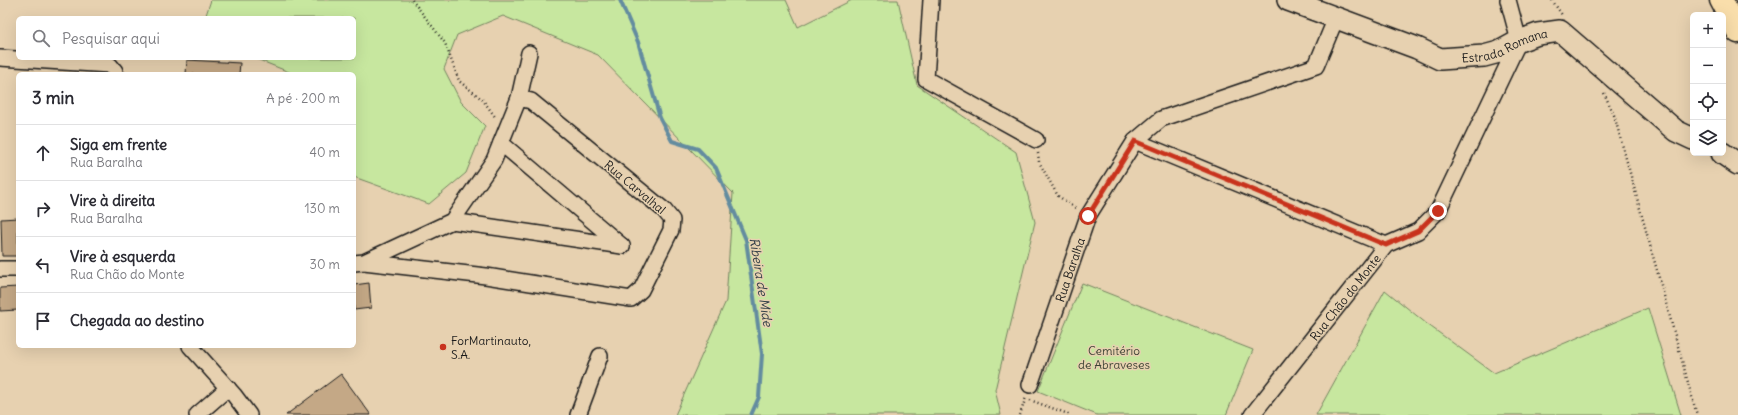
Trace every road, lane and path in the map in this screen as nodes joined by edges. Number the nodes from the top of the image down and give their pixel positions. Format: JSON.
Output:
{"nodes":[{"id":1,"x":412,"y":0,"type":"edge"},
{"id":2,"x":930,"y":0,"type":"edge"},
{"id":3,"x":1288,"y":0,"type":"edge"},
{"id":4,"x":1508,"y":0,"type":"edge"},
{"id":5,"x":1552,"y":0,"type":"edge"},
{"id":6,"x":1721,"y":0,"type":"edge"},
{"id":7,"x":1563,"y":16,"type":"dead end"},
{"id":8,"x":1336,"y":18,"type":"junction"},
{"id":9,"x":1738,"y":32,"type":"edge"},
{"id":10,"x":1518,"y":41,"type":"junction"},
{"id":11,"x":529,"y":53,"type":"dead end"},
{"id":12,"x":0,"y":58,"type":"edge"},
{"id":13,"x":16,"y":59,"type":"edge"},
{"id":14,"x":37,"y":60,"type":"edge"},
{"id":15,"x":115,"y":72,"type":"edge"},
{"id":16,"x":1602,"y":88,"type":"dead end"},
{"id":17,"x":518,"y":98,"type":"junction"},
{"id":18,"x":504,"y":136,"type":"junction"},
{"id":19,"x":1690,"y":138,"type":"edge"},
{"id":20,"x":1036,"y":140,"type":"joint"},
{"id":21,"x":1135,"y":141,"type":"junction"},
{"id":22,"x":1088,"y":216,"type":"junction"},
{"id":23,"x":452,"y":221,"type":"junction"},
{"id":24,"x":1386,"y":245,"type":"junction"},
{"id":25,"x":359,"y":262,"type":"edge"},
{"id":26,"x":0,"y":269,"type":"edge"},
{"id":27,"x":16,"y":269,"type":"edge"},
{"id":28,"x":192,"y":348,"type":"edge"},
{"id":29,"x":600,"y":356,"type":"dead end"},
{"id":30,"x":228,"y":388,"type":"junction"},
{"id":31,"x":1028,"y":391,"type":"junction"},
{"id":32,"x":198,"y":415,"type":"edge"},
{"id":33,"x":249,"y":415,"type":"edge"},
{"id":34,"x":578,"y":415,"type":"edge"},
{"id":35,"x":1020,"y":415,"type":"edge"},
{"id":36,"x":1071,"y":415,"type":"edge"},
{"id":37,"x":1252,"y":415,"type":"edge"},
{"id":38,"x":1697,"y":415,"type":"edge"}],
"edges":[{"from":1,"to":18,"type":"path"},
{"from":2,"to":20,"type":"street"},
{"from":3,"to":8,"type":"street","name":"Estrada Romana"},
{"from":4,"to":10,"type":"street"},
{"from":5,"to":7,"type":"path"},
{"from":6,"to":9,"type":"main road"},
{"from":8,"to":10,"type":"street","name":"Estrada Romana"},
{"from":8,"to":21,"type":"street","name":"Rua Baralha"},
{"from":10,"to":19,"type":"street","name":"Estrada Romana"},
{"from":10,"to":24,"type":"street","name":"Rua Chão do Monte"},
{"from":11,"to":17,"type":"street"},
{"from":12,"to":13,"type":"street"},
{"from":14,"to":15,"type":"street"},
{"from":16,"to":38,"type":"path"},
{"from":17,"to":18,"type":"street"},
{"from":17,"to":25,"type":"street","name":"Rua Carvalhal"},
{"from":18,"to":23,"type":"street"},
{"from":18,"to":23,"type":"street"},
{"from":20,"to":22,"type":"path"},
{"from":21,"to":22,"type":"street","name":"Rua Baralha"},
{"from":21,"to":24,"type":"street"},
{"from":22,"to":31,"type":"street","name":"Rua Baralha"},
{"from":23,"to":25,"type":"street","name":"Rua Carvalhal"},
{"from":24,"to":37,"type":"street","name":"Rua Chão do Monte"},
{"from":26,"to":27,"type":"street"},
{"from":28,"to":30,"type":"street"},
{"from":29,"to":34,"type":"street"},
{"from":30,"to":32,"type":"street"},
{"from":30,"to":33,"type":"street"},
{"from":31,"to":35,"type":"path"},
{"from":31,"to":36,"type":"path"}]}
